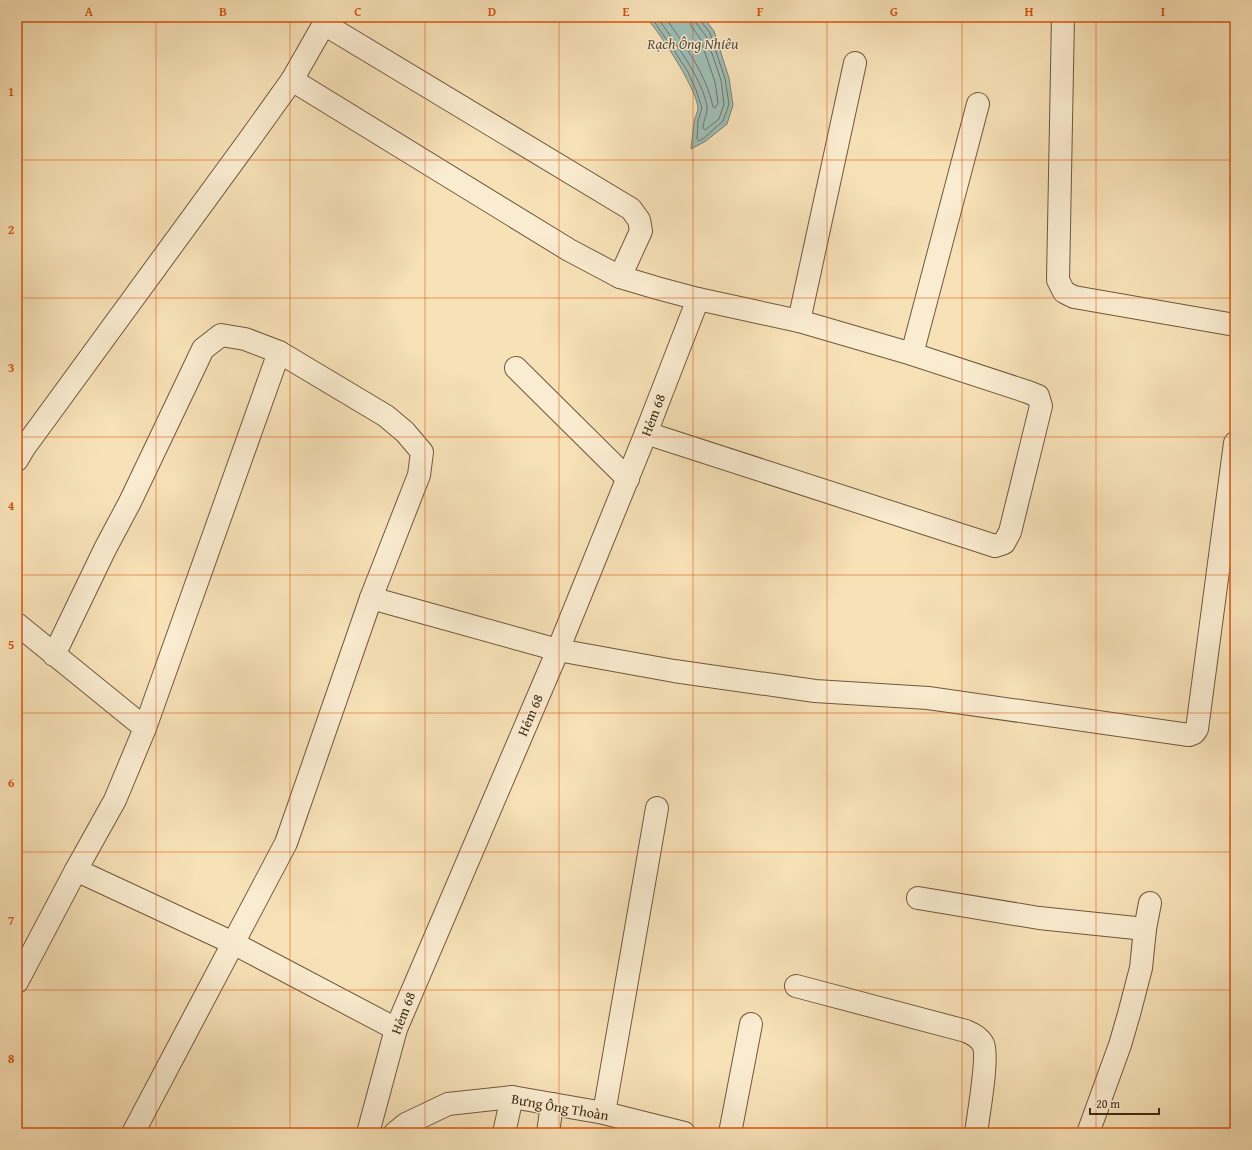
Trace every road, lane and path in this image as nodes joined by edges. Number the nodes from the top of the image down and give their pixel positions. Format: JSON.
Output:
{"nodes":[{"id":1,"x":1063,"y":17,"type":"edge"},
{"id":2,"x":326,"y":20,"type":"edge"},
{"id":3,"x":855,"y":62,"type":"dead end"},
{"id":4,"x":292,"y":80,"type":"junction"},
{"id":5,"x":978,"y":104,"type":"dead end"},
{"id":6,"x":620,"y":277,"type":"junction"},
{"id":7,"x":698,"y":299,"type":"junction"},
{"id":8,"x":799,"y":321,"type":"junction"},
{"id":9,"x":1235,"y":325,"type":"edge"},
{"id":10,"x":279,"y":352,"type":"junction"},
{"id":11,"x":912,"y":354,"type":"junction"},
{"id":12,"x":516,"y":368,"type":"dead end"},
{"id":13,"x":646,"y":434,"type":"junction"},
{"id":14,"x":1235,"y":443,"type":"edge"},
{"id":15,"x":17,"y":460,"type":"edge"},
{"id":16,"x":628,"y":479,"type":"junction"},
{"id":17,"x":371,"y":598,"type":"junction"},
{"id":18,"x":17,"y":624,"type":"edge"},
{"id":19,"x":558,"y":650,"type":"junction"},
{"id":20,"x":54,"y":654,"type":"junction"},
{"id":21,"x":145,"y":728,"type":"junction"},
{"id":22,"x":657,"y":808,"type":"dead end"},
{"id":23,"x":76,"y":870,"type":"junction"},
{"id":24,"x":918,"y":898,"type":"dead end"},
{"id":25,"x":1150,"y":903,"type":"dead end"},
{"id":26,"x":1145,"y":929,"type":"junction"},
{"id":27,"x":233,"y":944,"type":"junction"},
{"id":28,"x":17,"y":982,"type":"edge"},
{"id":29,"x":796,"y":986,"type":"dead end"},
{"id":30,"x":751,"y":1024,"type":"dead end"},
{"id":31,"x":396,"y":1028,"type":"junction"},
{"id":32,"x":512,"y":1097,"type":"junction"},
{"id":33,"x":552,"y":1104,"type":"junction"},
{"id":34,"x":612,"y":1121,"type":"edge"},
{"id":35,"x":133,"y":1133,"type":"edge"},
{"id":36,"x":368,"y":1133,"type":"edge"},
{"id":37,"x":395,"y":1133,"type":"edge"},
{"id":38,"x":504,"y":1133,"type":"edge"},
{"id":39,"x":548,"y":1133,"type":"edge"},
{"id":40,"x":684,"y":1133,"type":"edge"},
{"id":41,"x":730,"y":1133,"type":"edge"},
{"id":42,"x":976,"y":1133,"type":"edge"},
{"id":43,"x":1088,"y":1133,"type":"edge"}],
"edges":[{"from":1,"to":9,"type":"street"},
{"from":2,"to":4,"type":"street"},
{"from":2,"to":6,"type":"street"},
{"from":3,"to":8,"type":"street"},
{"from":4,"to":6,"type":"street"},
{"from":4,"to":15,"type":"street"},
{"from":5,"to":11,"type":"street"},
{"from":6,"to":7,"type":"street"},
{"from":7,"to":8,"type":"street"},
{"from":7,"to":13,"type":"street","name":"Hẻm 68"},
{"from":8,"to":11,"type":"street"},
{"from":10,"to":17,"type":"street"},
{"from":10,"to":20,"type":"street"},
{"from":10,"to":21,"type":"street"},
{"from":11,"to":13,"type":"street"},
{"from":12,"to":16,"type":"street"},
{"from":13,"to":16,"type":"street","name":"Hẻm 68"},
{"from":14,"to":19,"type":"street"},
{"from":16,"to":19,"type":"street","name":"Hẻm 68"},
{"from":17,"to":19,"type":"street"},
{"from":17,"to":27,"type":"street"},
{"from":18,"to":20,"type":"street"},
{"from":19,"to":31,"type":"street","name":"Hẻm 68"},
{"from":20,"to":21,"type":"street"},
{"from":21,"to":23,"type":"street"},
{"from":22,"to":34,"type":"street"},
{"from":23,"to":27,"type":"street"},
{"from":23,"to":28,"type":"street"},
{"from":24,"to":26,"type":"street"},
{"from":25,"to":26,"type":"street"},
{"from":26,"to":43,"type":"street"},
{"from":27,"to":31,"type":"street"},
{"from":27,"to":35,"type":"street"},
{"from":29,"to":42,"type":"street"},
{"from":30,"to":41,"type":"street"},
{"from":31,"to":36,"type":"street","name":"Hẻm 68"},
{"from":32,"to":33,"type":"street","name":"Bưng Ông Thoàn"},
{"from":32,"to":37,"type":"street","name":"Bưng Ông Thoàn"},
{"from":32,"to":38,"type":"street"},
{"from":33,"to":34,"type":"street","name":"Bưng Ông Thoàn"},
{"from":33,"to":39,"type":"street"},
{"from":34,"to":40,"type":"street","name":"Bưng Ông Thoàn"}]}
